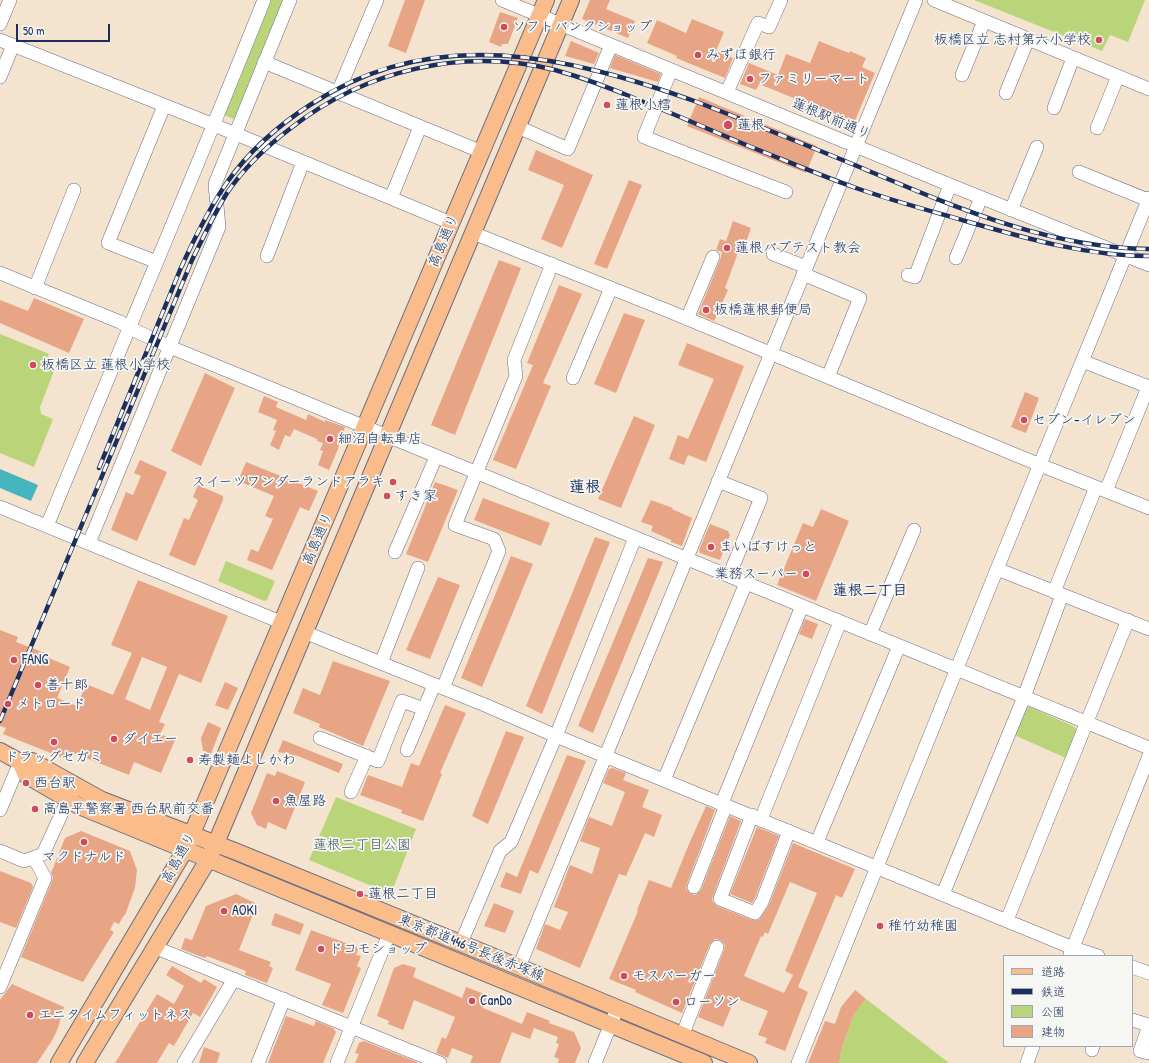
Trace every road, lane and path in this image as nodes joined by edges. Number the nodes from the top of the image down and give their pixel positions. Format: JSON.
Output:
{"nodes":[{"id":1,"x":10,"y":0,"type":"edge"},
{"id":2,"x":264,"y":0,"type":"edge"},
{"id":3,"x":290,"y":0,"type":"edge"},
{"id":4,"x":377,"y":0,"type":"edge"},
{"id":5,"x":502,"y":0,"type":"edge"},
{"id":6,"x":546,"y":0,"type":"edge"},
{"id":7,"x":571,"y":0,"type":"edge"},
{"id":8,"x":781,"y":0,"type":"edge"},
{"id":9,"x":916,"y":0,"type":"edge"},
{"id":10,"x":934,"y":0,"type":"edge"},
{"id":11,"x":540,"y":16,"type":"junction"},
{"id":12,"x":984,"y":21,"type":"junction"},
{"id":13,"x":0,"y":24,"type":"edge"},
{"id":14,"x":561,"y":25,"type":"junction"},
{"id":15,"x":1028,"y":39,"type":"junction"},
{"id":16,"x":0,"y":40,"type":"edge"},
{"id":17,"x":13,"y":45,"type":"junction"},
{"id":18,"x":611,"y":45,"type":"junction"},
{"id":19,"x":1073,"y":58,"type":"junction"},
{"id":20,"x":264,"y":62,"type":"junction"},
{"id":21,"x":672,"y":70,"type":"junction"},
{"id":22,"x":962,"y":75,"type":"dead end"},
{"id":23,"x":1118,"y":76,"type":"junction"},
{"id":24,"x":0,"y":77,"type":"edge"},
{"id":25,"x":1149,"y":89,"type":"edge"},
{"id":26,"x":338,"y":92,"type":"junction"},
{"id":27,"x":727,"y":92,"type":"junction"},
{"id":28,"x":1006,"y":93,"type":"dead end"},
{"id":29,"x":164,"y":106,"type":"junction"},
{"id":30,"x":1054,"y":108,"type":"dead end"},
{"id":31,"x":214,"y":125,"type":"junction"},
{"id":32,"x":420,"y":127,"type":"junction"},
{"id":33,"x":518,"y":127,"type":"junction"},
{"id":34,"x":1096,"y":128,"type":"dead end"},
{"id":35,"x":234,"y":134,"type":"junction"},
{"id":36,"x":856,"y":147,"type":"junction"},
{"id":37,"x":1036,"y":147,"type":"dead end"},
{"id":38,"x":482,"y":152,"type":"junction"},
{"id":39,"x":303,"y":162,"type":"junction"},
{"id":40,"x":1079,"y":172,"type":"dead end"},
{"id":41,"x":950,"y":186,"type":"junction"},
{"id":42,"x":74,"y":190,"type":"dead end"},
{"id":43,"x":786,"y":192,"type":"dead end"},
{"id":44,"x":391,"y":198,"type":"junction"},
{"id":45,"x":981,"y":198,"type":"junction"},
{"id":46,"x":1149,"y":199,"type":"edge"},
{"id":47,"x":1011,"y":210,"type":"junction"},
{"id":48,"x":452,"y":223,"type":"junction"},
{"id":49,"x":473,"y":233,"type":"junction"},
{"id":50,"x":772,"y":254,"type":"dead end"},
{"id":51,"x":267,"y":256,"type":"dead end"},
{"id":52,"x":713,"y":256,"type":"dead end"},
{"id":53,"x":1126,"y":256,"type":"junction"},
{"id":54,"x":956,"y":258,"type":"dead end"},
{"id":55,"x":157,"y":262,"type":"junction"},
{"id":56,"x":552,"y":264,"type":"junction"},
{"id":57,"x":1149,"y":264,"type":"edge"},
{"id":58,"x":805,"y":271,"type":"junction"},
{"id":59,"x":0,"y":273,"type":"edge"},
{"id":60,"x":908,"y":275,"type":"dead end"},
{"id":61,"x":35,"y":288,"type":"junction"},
{"id":62,"x":611,"y":288,"type":"junction"},
{"id":63,"x":687,"y":319,"type":"junction"},
{"id":64,"x":128,"y":327,"type":"junction"},
{"id":65,"x":170,"y":347,"type":"junction"},
{"id":66,"x":770,"y":354,"type":"junction"},
{"id":67,"x":1082,"y":361,"type":"junction"},
{"id":68,"x":828,"y":377,"type":"junction"},
{"id":69,"x":573,"y":378,"type":"dead end"},
{"id":70,"x":1148,"y":387,"type":"edge"},
{"id":71,"x":365,"y":427,"type":"junction"},
{"id":72,"x":387,"y":437,"type":"junction"},
{"id":73,"x":436,"y":457,"type":"junction"},
{"id":74,"x":1040,"y":465,"type":"junction"},
{"id":75,"x":477,"y":473,"type":"junction"},
{"id":76,"x":718,"y":481,"type":"junction"},
{"id":77,"x":1101,"y":489,"type":"junction"},
{"id":78,"x":0,"y":506,"type":"edge"},
{"id":79,"x":1149,"y":508,"type":"edge"},
{"id":80,"x":47,"y":526,"type":"junction"},
{"id":81,"x":914,"y":530,"type":"dead end"},
{"id":82,"x":636,"y":538,"type":"junction"},
{"id":83,"x":89,"y":543,"type":"junction"},
{"id":84,"x":395,"y":552,"type":"dead end"},
{"id":85,"x":687,"y":559,"type":"junction"},
{"id":86,"x":418,"y":568,"type":"dead end"},
{"id":87,"x":997,"y":568,"type":"junction"},
{"id":88,"x":729,"y":576,"type":"junction"},
{"id":89,"x":746,"y":583,"type":"junction"},
{"id":90,"x":1058,"y":593,"type":"junction"},
{"id":91,"x":802,"y":606,"type":"junction"},
{"id":92,"x":1128,"y":620,"type":"junction"},
{"id":93,"x":840,"y":622,"type":"junction"},
{"id":94,"x":283,"y":623,"type":"junction"},
{"id":95,"x":1149,"y":629,"type":"edge"},
{"id":96,"x":304,"y":632,"type":"junction"},
{"id":97,"x":870,"y":634,"type":"junction"},
{"id":98,"x":898,"y":646,"type":"junction"},
{"id":99,"x":381,"y":663,"type":"junction"},
{"id":100,"x":957,"y":670,"type":"junction"},
{"id":101,"x":438,"y":686,"type":"junction"},
{"id":102,"x":1024,"y":697,"type":"junction"},
{"id":103,"x":424,"y":709,"type":"junction"},
{"id":104,"x":1087,"y":723,"type":"junction"},
{"id":105,"x":556,"y":736,"type":"junction"},
{"id":106,"x":320,"y":738,"type":"dead end"},
{"id":107,"x":1149,"y":748,"type":"edge"},
{"id":108,"x":407,"y":750,"type":"dead end"},
{"id":109,"x":0,"y":751,"type":"edge"},
{"id":110,"x":367,"y":756,"type":"junction"},
{"id":111,"x":606,"y":756,"type":"junction"},
{"id":112,"x":1149,"y":756,"type":"edge"},
{"id":113,"x":20,"y":762,"type":"junction"},
{"id":114,"x":664,"y":780,"type":"junction"},
{"id":115,"x":74,"y":784,"type":"junction"},
{"id":116,"x":351,"y":792,"type":"dead end"},
{"id":117,"x":69,"y":800,"type":"junction"},
{"id":118,"x":724,"y":804,"type":"junction"},
{"id":119,"x":0,"y":810,"type":"edge"},
{"id":120,"x":756,"y":817,"type":"junction"},
{"id":121,"x":789,"y":831,"type":"junction"},
{"id":122,"x":192,"y":834,"type":"junction"},
{"id":123,"x":817,"y":842,"type":"junction"},
{"id":124,"x":216,"y":843,"type":"junction"},
{"id":125,"x":185,"y":850,"type":"junction"},
{"id":126,"x":0,"y":851,"type":"edge"},
{"id":127,"x":34,"y":858,"type":"junction"},
{"id":128,"x":208,"y":860,"type":"junction"},
{"id":129,"x":877,"y":867,"type":"junction"},
{"id":130,"x":694,"y":887,"type":"dead end"},
{"id":131,"x":942,"y":894,"type":"junction"},
{"id":132,"x":1007,"y":920,"type":"junction"},
{"id":133,"x":389,"y":934,"type":"junction"},
{"id":134,"x":461,"y":943,"type":"junction"},
{"id":135,"x":154,"y":947,"type":"junction"},
{"id":136,"x":717,"y":947,"type":"dead end"},
{"id":137,"x":1071,"y":952,"type":"edge"},
{"id":138,"x":1091,"y":955,"type":"edge"},
{"id":139,"x":519,"y":967,"type":"junction"},
{"id":140,"x":1133,"y":967,"type":"edge"},
{"id":141,"x":1149,"y":973,"type":"edge"},
{"id":142,"x":234,"y":978,"type":"junction"},
{"id":143,"x":0,"y":987,"type":"edge"},
{"id":144,"x":284,"y":999,"type":"junction"},
{"id":145,"x":617,"y":1009,"type":"junction"},
{"id":146,"x":1133,"y":1020,"type":"edge"},
{"id":147,"x":610,"y":1024,"type":"junction"},
{"id":148,"x":1149,"y":1025,"type":"edge"},
{"id":149,"x":352,"y":1027,"type":"junction"},
{"id":150,"x":682,"y":1036,"type":"junction"},
{"id":151,"x":1033,"y":1047,"type":"edge"},
{"id":152,"x":1149,"y":1053,"type":"edge"},
{"id":153,"x":418,"y":1059,"type":"edge"},
{"id":154,"x":59,"y":1063,"type":"edge"},
{"id":155,"x":85,"y":1063,"type":"edge"},
{"id":156,"x":184,"y":1063,"type":"edge"},
{"id":157,"x":258,"y":1063,"type":"edge"},
{"id":158,"x":337,"y":1063,"type":"edge"},
{"id":159,"x":440,"y":1063,"type":"edge"},
{"id":160,"x":595,"y":1063,"type":"edge"},
{"id":161,"x":704,"y":1063,"type":"edge"},
{"id":162,"x":749,"y":1063,"type":"edge"},
{"id":163,"x":798,"y":1063,"type":"edge"},
{"id":164,"x":1027,"y":1063,"type":"edge"}],
"edges":[{"from":1,"to":13,"type":"street"},
{"from":2,"to":31,"type":"street"},
{"from":3,"to":20,"type":"street"},
{"from":4,"to":26,"type":"street"},
{"from":5,"to":11,"type":"street","name":"蓮根駅前通り"},
{"from":6,"to":11,"type":"main road","name":"高島通り"},
{"from":7,"to":14,"type":"main road","name":"高島通り"},
{"from":8,"to":27,"type":"street"},
{"from":9,"to":36,"type":"street"},
{"from":10,"to":12,"type":"street"},
{"from":11,"to":14,"type":"street","name":"蓮根駅前通り"},
{"from":11,"to":38,"type":"main road","name":"高島通り"},
{"from":12,"to":15,"type":"street"},
{"from":12,"to":22,"type":"street"},
{"from":14,"to":18,"type":"street","name":"蓮根駅前通り"},
{"from":14,"to":33,"type":"main road","name":"高島通り"},
{"from":15,"to":19,"type":"street"},
{"from":15,"to":28,"type":"street"},
{"from":16,"to":17,"type":"street"},
{"from":17,"to":24,"type":"street"},
{"from":17,"to":29,"type":"street"},
{"from":18,"to":21,"type":"street","name":"蓮根駅前通り"},
{"from":18,"to":33,"type":"street"},
{"from":19,"to":23,"type":"street"},
{"from":19,"to":30,"type":"street"},
{"from":20,"to":26,"type":"street"},
{"from":20,"to":35,"type":"street"},
{"from":21,"to":27,"type":"street","name":"蓮根駅前通り"},
{"from":21,"to":43,"type":"street"},
{"from":23,"to":25,"type":"street"},
{"from":23,"to":34,"type":"street"},
{"from":26,"to":32,"type":"street"},
{"from":27,"to":36,"type":"street","name":"蓮根駅前通り"},
{"from":29,"to":31,"type":"street"},
{"from":29,"to":55,"type":"street"},
{"from":31,"to":35,"type":"street"},
{"from":31,"to":55,"type":"street"},
{"from":32,"to":38,"type":"street"},
{"from":32,"to":44,"type":"street"},
{"from":33,"to":49,"type":"main road","name":"高島通り"},
{"from":35,"to":39,"type":"street"},
{"from":35,"to":65,"type":"street"},
{"from":36,"to":41,"type":"street","name":"蓮根駅前通り"},
{"from":36,"to":58,"type":"street"},
{"from":37,"to":47,"type":"street"},
{"from":38,"to":48,"type":"main road","name":"高島通り"},
{"from":39,"to":44,"type":"street"},
{"from":39,"to":51,"type":"street"},
{"from":40,"to":46,"type":"street"},
{"from":41,"to":45,"type":"street","name":"蓮根駅前通り"},
{"from":41,"to":60,"type":"street"},
{"from":42,"to":61,"type":"street"},
{"from":44,"to":48,"type":"street"},
{"from":45,"to":47,"type":"street","name":"蓮根駅前通り"},
{"from":45,"to":54,"type":"street"},
{"from":46,"to":53,"type":"street"},
{"from":47,"to":53,"type":"street","name":"蓮根駅前通り"},
{"from":48,"to":71,"type":"main road","name":"高島通り"},
{"from":49,"to":56,"type":"street"},
{"from":49,"to":72,"type":"main road","name":"高島通り"},
{"from":50,"to":58,"type":"street"},
{"from":52,"to":63,"type":"street"},
{"from":53,"to":57,"type":"street","name":"蓮根駅前通り"},
{"from":53,"to":67,"type":"street"},
{"from":55,"to":64,"type":"street"},
{"from":56,"to":62,"type":"street"},
{"from":56,"to":75,"type":"street"},
{"from":58,"to":66,"type":"street"},
{"from":58,"to":68,"type":"street"},
{"from":59,"to":61,"type":"street"},
{"from":61,"to":64,"type":"street"},
{"from":62,"to":63,"type":"street"},
{"from":62,"to":69,"type":"street"},
{"from":63,"to":66,"type":"street"},
{"from":64,"to":65,"type":"street"},
{"from":64,"to":80,"type":"street"},
{"from":65,"to":71,"type":"street"},
{"from":65,"to":83,"type":"street"},
{"from":66,"to":68,"type":"street"},
{"from":66,"to":76,"type":"street"},
{"from":67,"to":70,"type":"street"},
{"from":67,"to":74,"type":"street"},
{"from":68,"to":74,"type":"street"},
{"from":70,"to":77,"type":"street"},
{"from":71,"to":72,"type":"street"},
{"from":71,"to":94,"type":"main road","name":"高島通り"},
{"from":72,"to":73,"type":"street"},
{"from":72,"to":96,"type":"main road","name":"高島通り"},
{"from":73,"to":75,"type":"street"},
{"from":73,"to":84,"type":"street"},
{"from":74,"to":77,"type":"street"},
{"from":74,"to":87,"type":"street"},
{"from":75,"to":82,"type":"street"},
{"from":75,"to":101,"type":"street"},
{"from":76,"to":85,"type":"street"},
{"from":76,"to":88,"type":"street"},
{"from":77,"to":79,"type":"street"},
{"from":77,"to":90,"type":"street"},
{"from":78,"to":80,"type":"street"},
{"from":80,"to":83,"type":"street"},
{"from":81,"to":97,"type":"street"},
{"from":82,"to":85,"type":"street"},
{"from":82,"to":105,"type":"street"},
{"from":83,"to":94,"type":"street"},
{"from":85,"to":88,"type":"street"},
{"from":85,"to":111,"type":"street"},
{"from":86,"to":99,"type":"street"},
{"from":87,"to":90,"type":"street"},
{"from":87,"to":100,"type":"street"},
{"from":88,"to":89,"type":"street"},
{"from":89,"to":91,"type":"street"},
{"from":89,"to":114,"type":"street"},
{"from":90,"to":92,"type":"street"},
{"from":90,"to":102,"type":"street"},
{"from":91,"to":93,"type":"street"},
{"from":91,"to":118,"type":"street"},
{"from":92,"to":95,"type":"street"},
{"from":92,"to":104,"type":"street"},
{"from":93,"to":97,"type":"street"},
{"from":93,"to":120,"type":"street"},
{"from":94,"to":122,"type":"main road","name":"高島通り"},
{"from":96,"to":99,"type":"street"},
{"from":96,"to":124,"type":"main road","name":"高島通り"},
{"from":97,"to":98,"type":"street"},
{"from":98,"to":100,"type":"street"},
{"from":98,"to":123,"type":"street"},
{"from":99,"to":101,"type":"street"},
{"from":100,"to":102,"type":"street"},
{"from":100,"to":129,"type":"street"},
{"from":101,"to":103,"type":"street"},
{"from":101,"to":105,"type":"street"},
{"from":102,"to":104,"type":"street"},
{"from":102,"to":131,"type":"street"},
{"from":103,"to":108,"type":"street"},
{"from":103,"to":110,"type":"street"},
{"from":104,"to":107,"type":"street"},
{"from":104,"to":132,"type":"street"},
{"from":105,"to":111,"type":"street"},
{"from":105,"to":134,"type":"street"},
{"from":106,"to":110,"type":"street"},
{"from":109,"to":113,"type":"main road"},
{"from":110,"to":116,"type":"street"},
{"from":111,"to":114,"type":"street"},
{"from":111,"to":139,"type":"street"},
{"from":112,"to":137,"type":"street"},
{"from":113,"to":115,"type":"main road","name":"東京都道446号長後赤塚線"},
{"from":113,"to":117,"type":"main road","name":"東京都道446号長後赤塚線"},
{"from":113,"to":119,"type":"street"},
{"from":114,"to":118,"type":"street"},
{"from":115,"to":117,"type":"street"},
{"from":115,"to":122,"type":"main road","name":"東京都道446号長後赤塚線"},
{"from":117,"to":125,"type":"main road","name":"東京都道446号長後赤塚線"},
{"from":117,"to":127,"type":"street"},
{"from":118,"to":120,"type":"street"},
{"from":118,"to":130,"type":"street"},
{"from":120,"to":121,"type":"street"},
{"from":120,"to":121,"type":"street"},
{"from":121,"to":123,"type":"street"},
{"from":122,"to":124,"type":"main road","name":"東京都道446号長後赤塚線"},
{"from":122,"to":125,"type":"main road","name":"高島通り"},
{"from":123,"to":129,"type":"street"},
{"from":124,"to":128,"type":"main road","name":"高島通り"},
{"from":124,"to":134,"type":"main road","name":"東京都道446号長後赤塚線"},
{"from":125,"to":128,"type":"main road","name":"東京都道446号長後赤塚線"},
{"from":125,"to":154,"type":"main road","name":"高島通り"},
{"from":126,"to":127,"type":"street"},
{"from":127,"to":143,"type":"street"},
{"from":128,"to":133,"type":"main road","name":"東京都道446号長後赤塚線"},
{"from":128,"to":135,"type":"main road","name":"高島通り"},
{"from":129,"to":131,"type":"street"},
{"from":129,"to":163,"type":"street"},
{"from":131,"to":132,"type":"street"},
{"from":132,"to":137,"type":"street"},
{"from":133,"to":147,"type":"main road","name":"東京都道446号長後赤塚線"},
{"from":133,"to":149,"type":"street"},
{"from":134,"to":139,"type":"main road","name":"東京都道446号長後赤塚線"},
{"from":135,"to":142,"type":"street"},
{"from":135,"to":155,"type":"main road","name":"高島通り"},
{"from":136,"to":150,"type":"street"},
{"from":137,"to":138,"type":"street"},
{"from":139,"to":145,"type":"main road","name":"東京都道446号長後赤塚線"},
{"from":140,"to":141,"type":"street"},
{"from":142,"to":144,"type":"street"},
{"from":142,"to":156,"type":"street"},
{"from":144,"to":149,"type":"street"},
{"from":144,"to":157,"type":"street"},
{"from":145,"to":147,"type":"street"},
{"from":145,"to":150,"type":"main road","name":"東京都道446号長後赤塚線"},
{"from":146,"to":148,"type":"street"},
{"from":147,"to":160,"type":"street"},
{"from":147,"to":161,"type":"main road","name":"東京都道446号長後赤塚線"},
{"from":148,"to":152,"type":"street"},
{"from":149,"to":153,"type":"street"},
{"from":149,"to":158,"type":"street"},
{"from":150,"to":162,"type":"main road","name":"東京都道446号長後赤塚線"},
{"from":151,"to":164,"type":"street"},
{"from":153,"to":159,"type":"street"}]}
